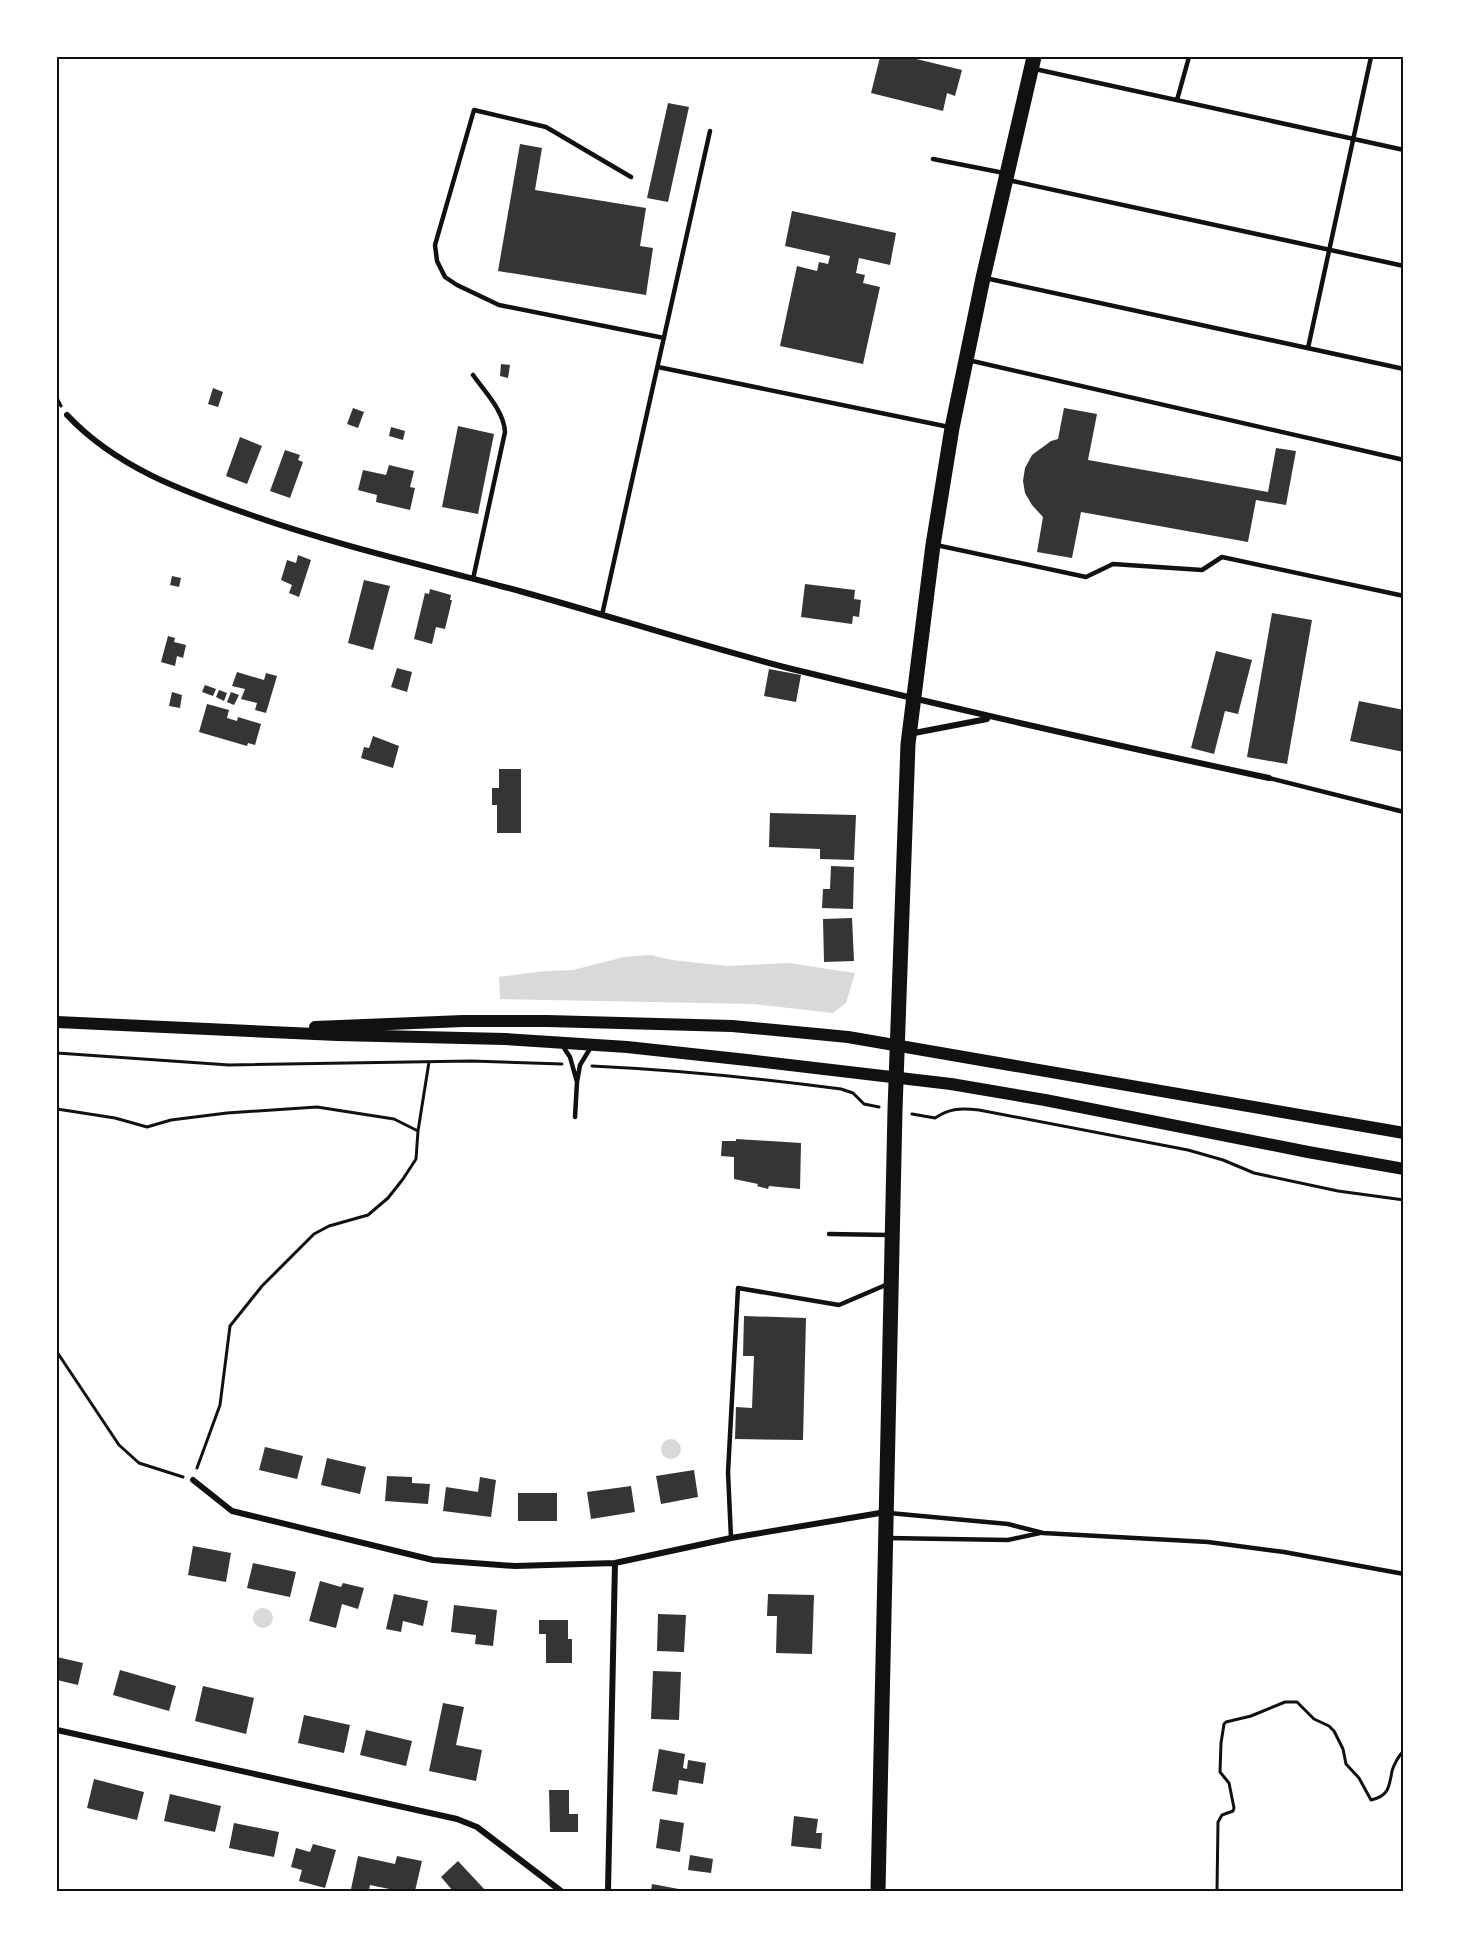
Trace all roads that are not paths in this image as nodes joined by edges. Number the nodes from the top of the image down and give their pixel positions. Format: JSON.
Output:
{"nodes":[{"id":1,"x":1189,"y":57,"type":"edge"},
{"id":2,"x":1371,"y":57,"type":"edge"},
{"id":3,"x":1032,"y":62,"type":"edge"},
{"id":4,"x":1177,"y":100,"type":"junction"},
{"id":5,"x":710,"y":131,"type":"dead end"},
{"id":6,"x":1353,"y":139,"type":"junction"},
{"id":7,"x":1404,"y":150,"type":"edge"},
{"id":8,"x":933,"y":159,"type":"dead end"},
{"id":9,"x":631,"y":177,"type":"dead end"},
{"id":10,"x":1006,"y":177,"type":"junction"},
{"id":11,"x":1329,"y":250,"type":"junction"},
{"id":12,"x":1404,"y":266,"type":"edge"},
{"id":13,"x":983,"y":278,"type":"junction"},
{"id":14,"x":664,"y":338,"type":"junction"},
{"id":15,"x":1308,"y":348,"type":"junction"},
{"id":16,"x":965,"y":359,"type":"junction"},
{"id":17,"x":658,"y":367,"type":"junction"},
{"id":18,"x":1404,"y":369,"type":"edge"},
{"id":19,"x":473,"y":375,"type":"dead end"},
{"id":20,"x":67,"y":415,"type":"dead end"},
{"id":21,"x":952,"y":428,"type":"junction"},
{"id":22,"x":1404,"y":460,"type":"edge"},
{"id":23,"x":933,"y":545,"type":"junction"},
{"id":24,"x":473,"y":579,"type":"junction"},
{"id":25,"x":1404,"y":596,"type":"edge"},
{"id":26,"x":602,"y":615,"type":"junction"},
{"id":27,"x":913,"y":698,"type":"junction"},
{"id":28,"x":991,"y":718,"type":"junction"},
{"id":29,"x":909,"y":734,"type":"junction"},
{"id":30,"x":1269,"y":778,"type":"joint"},
{"id":31,"x":1404,"y":812,"type":"edge"},
{"id":32,"x":57,"y":1022,"type":"edge"},
{"id":33,"x":248,"y":1029,"type":"junction"},
{"id":34,"x":560,"y":1043,"type":"junction"},
{"id":35,"x":593,"y":1045,"type":"junction"},
{"id":36,"x":897,"y":1046,"type":"junction"},
{"id":37,"x":896,"y":1077,"type":"junction"},
{"id":38,"x":577,"y":1082,"type":"junction"},
{"id":39,"x":575,"y":1117,"type":"dead end"},
{"id":40,"x":1404,"y":1132,"type":"edge"},
{"id":41,"x":1404,"y":1169,"type":"edge"},
{"id":42,"x":829,"y":1234,"type":"dead end"},
{"id":43,"x":892,"y":1235,"type":"junction"},
{"id":44,"x":891,"y":1282,"type":"junction"},
{"id":45,"x":193,"y":1479,"type":"road end"},
{"id":46,"x":886,"y":1512,"type":"junction"},
{"id":47,"x":1043,"y":1533,"type":"junction"},
{"id":48,"x":731,"y":1538,"type":"junction"},
{"id":49,"x":886,"y":1538,"type":"junction"},
{"id":50,"x":615,"y":1563,"type":"junction"},
{"id":51,"x":1404,"y":1574,"type":"edge"},
{"id":52,"x":57,"y":1730,"type":"edge"},
{"id":53,"x":561,"y":1891,"type":"edge"},
{"id":54,"x":608,"y":1891,"type":"edge"},
{"id":55,"x":878,"y":1891,"type":"edge"}],
"edges":[{"from":1,"to":4,"type":"lane"},
{"from":2,"to":6,"type":"lane"},
{"from":3,"to":4,"type":"lane"},
{"from":3,"to":10,"type":"main road"},
{"from":4,"to":6,"type":"lane"},
{"from":5,"to":14,"type":"lane"},
{"from":6,"to":7,"type":"lane"},
{"from":6,"to":11,"type":"lane"},
{"from":8,"to":10,"type":"lane"},
{"from":9,"to":14,"type":"lane"},
{"from":10,"to":11,"type":"lane"},
{"from":10,"to":13,"type":"main road"},
{"from":11,"to":12,"type":"lane"},
{"from":11,"to":15,"type":"lane"},
{"from":13,"to":15,"type":"lane"},
{"from":13,"to":16,"type":"main road"},
{"from":14,"to":17,"type":"lane"},
{"from":15,"to":18,"type":"lane"},
{"from":16,"to":21,"type":"main road"},
{"from":16,"to":22,"type":"lane"},
{"from":17,"to":21,"type":"lane"},
{"from":17,"to":26,"type":"lane"},
{"from":19,"to":24,"type":"lane"},
{"from":20,"to":24,"type":"street"},
{"from":21,"to":23,"type":"main road"},
{"from":23,"to":25,"type":"lane"},
{"from":23,"to":27,"type":"main road"},
{"from":24,"to":26,"type":"street"},
{"from":26,"to":27,"type":"street"},
{"from":27,"to":28,"type":"street"},
{"from":27,"to":29,"type":"main road"},
{"from":28,"to":29,"type":"street"},
{"from":28,"to":30,"type":"street"},
{"from":29,"to":36,"type":"main road"},
{"from":30,"to":31,"type":"lane"},
{"from":32,"to":33,"type":"main road"},
{"from":33,"to":34,"type":"main road"},
{"from":33,"to":36,"type":"main road"},
{"from":34,"to":35,"type":"main road"},
{"from":34,"to":38,"type":"lane"},
{"from":35,"to":37,"type":"main road"},
{"from":35,"to":38,"type":"lane"},
{"from":36,"to":37,"type":"main road"},
{"from":36,"to":40,"type":"main road"},
{"from":37,"to":41,"type":"main road"},
{"from":37,"to":43,"type":"main road"},
{"from":38,"to":39,"type":"lane"},
{"from":42,"to":43,"type":"lane"},
{"from":43,"to":44,"type":"main road"},
{"from":44,"to":46,"type":"main road"},
{"from":44,"to":48,"type":"lane"},
{"from":45,"to":50,"type":"street"},
{"from":46,"to":47,"type":"lane"},
{"from":46,"to":48,"type":"street"},
{"from":46,"to":49,"type":"main road"},
{"from":47,"to":49,"type":"lane"},
{"from":47,"to":51,"type":"lane"},
{"from":48,"to":50,"type":"street"},
{"from":49,"to":55,"type":"main road"},
{"from":50,"to":54,"type":"street"},
{"from":52,"to":53,"type":"street"}]}
